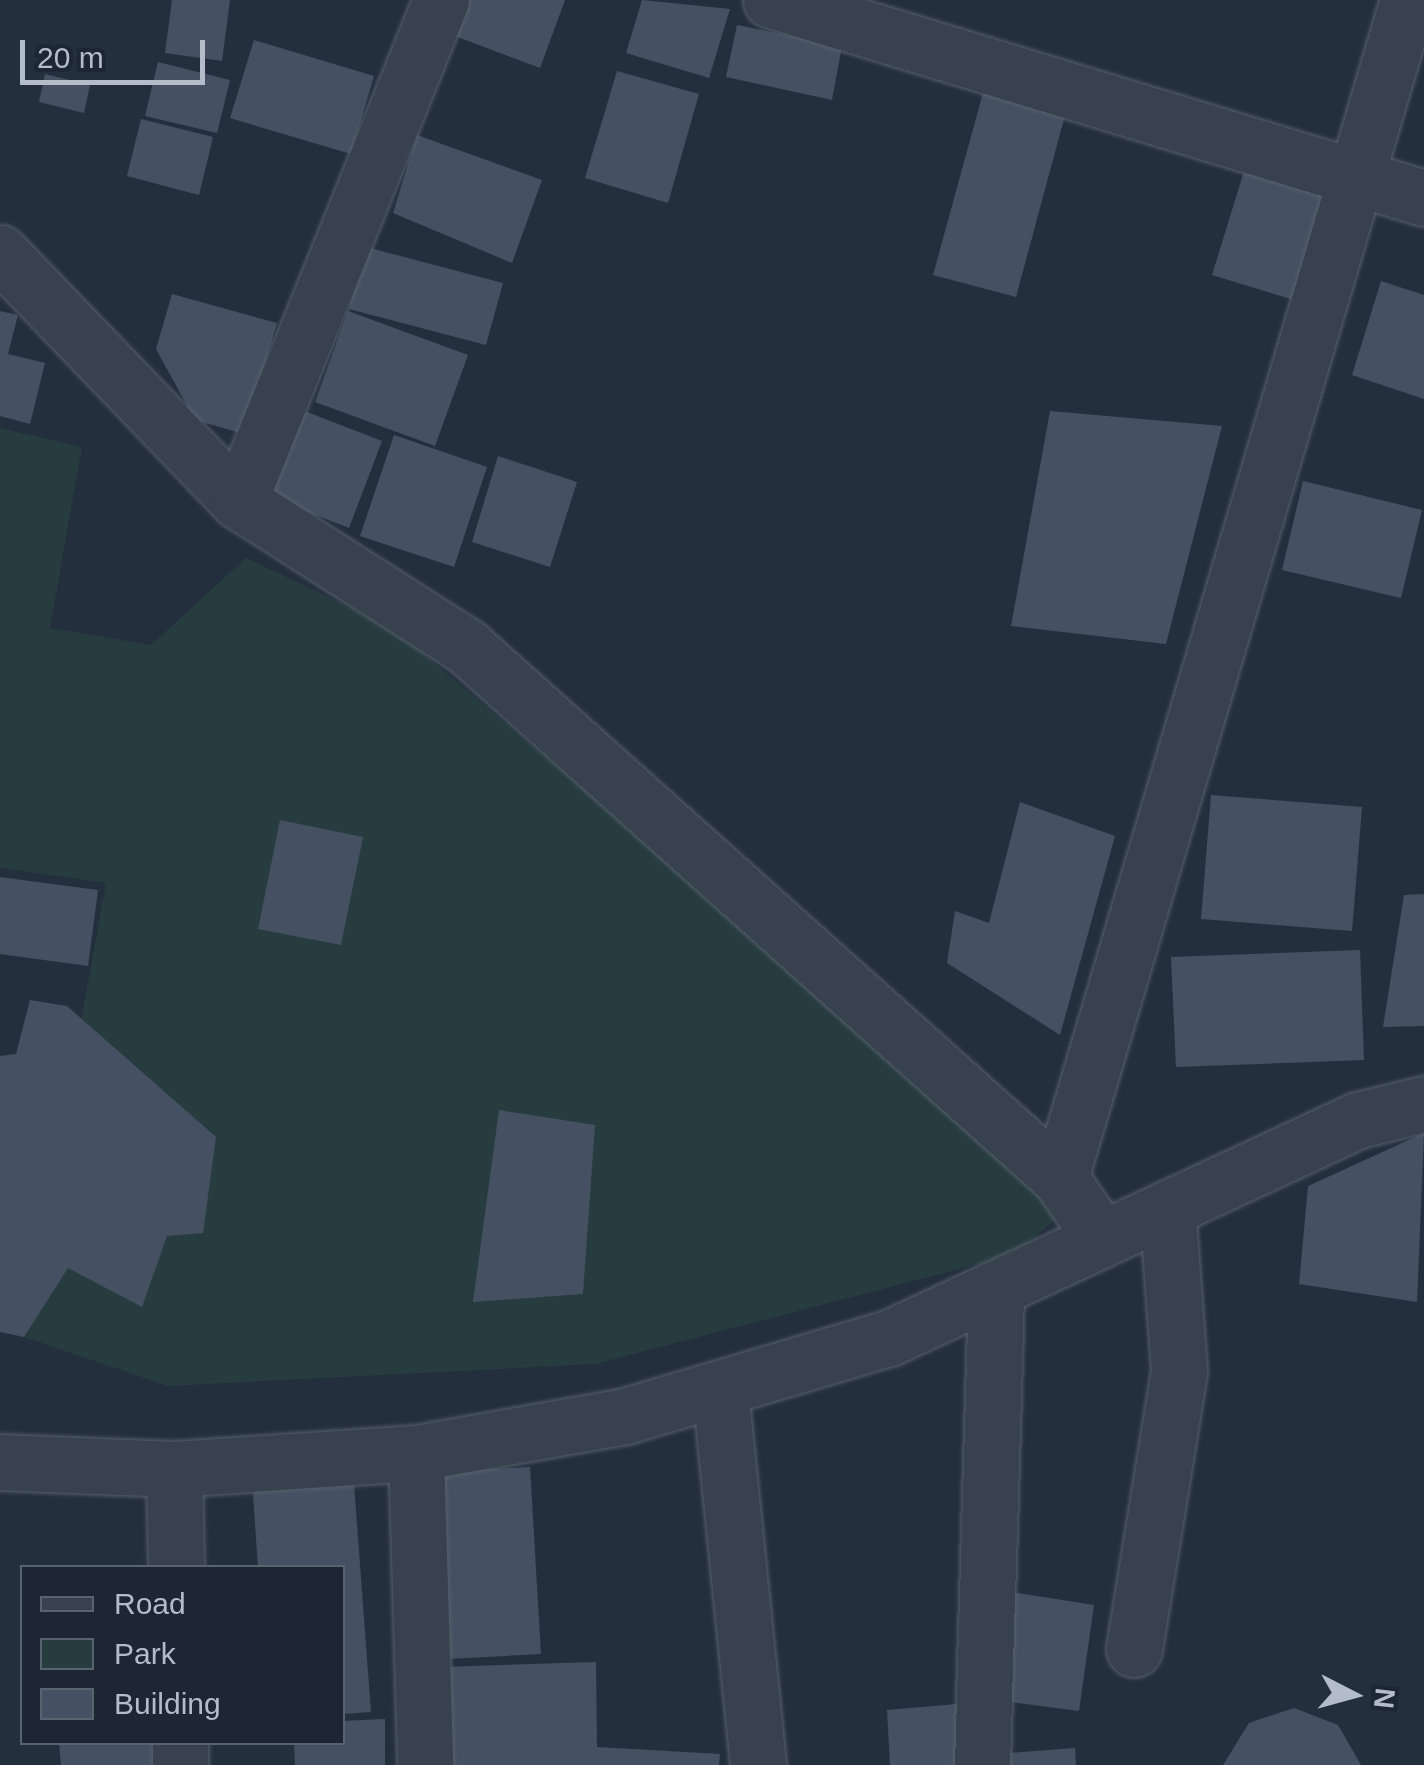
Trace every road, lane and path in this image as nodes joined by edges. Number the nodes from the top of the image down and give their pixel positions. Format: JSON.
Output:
{"nodes":[{"id":1,"x":441,"y":0,"type":"edge"},
{"id":2,"x":771,"y":0,"type":"edge"},
{"id":3,"x":1408,"y":0,"type":"edge"},
{"id":4,"x":1358,"y":177,"type":"junction"},
{"id":5,"x":1424,"y":198,"type":"edge"},
{"id":6,"x":0,"y":254,"type":"edge"},
{"id":7,"x":240,"y":501,"type":"junction"},
{"id":8,"x":1424,"y":1104,"type":"edge"},
{"id":9,"x":1060,"y":1178,"type":"junction"},
{"id":10,"x":1166,"y":1208,"type":"junction"},
{"id":11,"x":1102,"y":1238,"type":"junction"},
{"id":12,"x":996,"y":1288,"type":"junction"},
{"id":13,"x":720,"y":1390,"type":"junction"},
{"id":14,"x":416,"y":1453,"type":"junction"},
{"id":15,"x":0,"y":1462,"type":"edge"},
{"id":16,"x":174,"y":1469,"type":"junction"},
{"id":17,"x":176,"y":1565,"type":"edge"},
{"id":18,"x":1134,"y":1650,"type":"dead end"},
{"id":19,"x":426,"y":1765,"type":"edge"},
{"id":20,"x":758,"y":1765,"type":"edge"},
{"id":21,"x":982,"y":1765,"type":"edge"}],
"edges":[{"from":1,"to":7,"type":"street"},
{"from":2,"to":4,"type":"street"},
{"from":3,"to":4,"type":"street"},
{"from":4,"to":5,"type":"street"},
{"from":4,"to":9,"type":"street"},
{"from":6,"to":7,"type":"street"},
{"from":7,"to":9,"type":"street"},
{"from":8,"to":10,"type":"street"},
{"from":9,"to":11,"type":"street"},
{"from":10,"to":11,"type":"street"},
{"from":10,"to":18,"type":"street"},
{"from":11,"to":12,"type":"street"},
{"from":12,"to":13,"type":"street"},
{"from":12,"to":21,"type":"street"},
{"from":13,"to":14,"type":"street"},
{"from":13,"to":20,"type":"street"},
{"from":14,"to":16,"type":"street"},
{"from":14,"to":19,"type":"street"},
{"from":15,"to":16,"type":"street"},
{"from":16,"to":17,"type":"street"}]}
